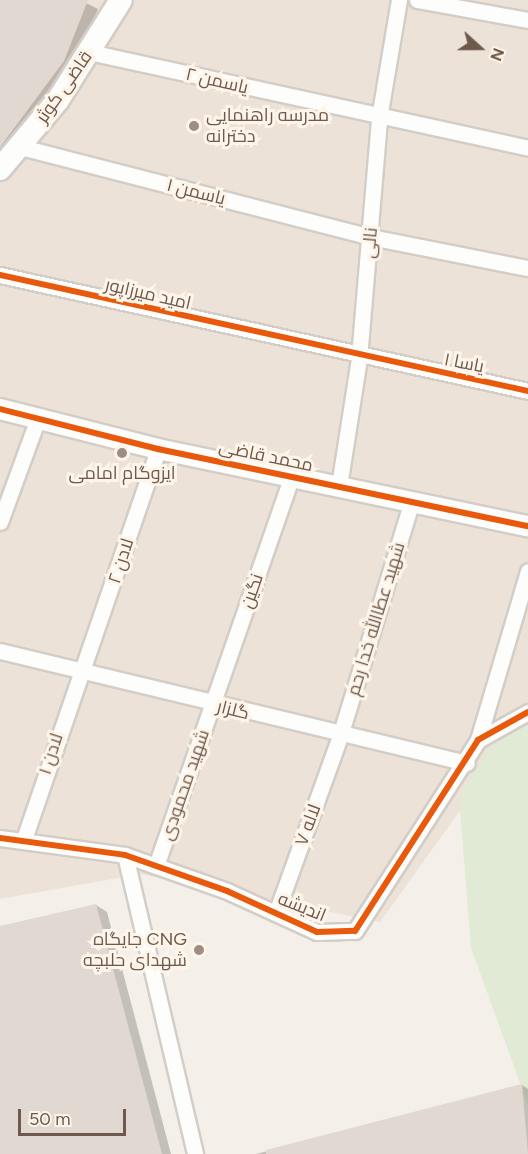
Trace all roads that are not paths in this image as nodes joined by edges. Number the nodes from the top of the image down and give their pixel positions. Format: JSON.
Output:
{"nodes":[{"id":1,"x":121,"y":0,"type":"edge"},
{"id":2,"x":399,"y":0,"type":"edge"},
{"id":3,"x":417,"y":0,"type":"edge"},
{"id":4,"x":528,"y":20,"type":"edge"},
{"id":5,"x":89,"y":52,"type":"junction"},
{"id":6,"x":380,"y":118,"type":"junction"},
{"id":7,"x":21,"y":147,"type":"junction"},
{"id":8,"x":528,"y":148,"type":"edge"},
{"id":9,"x":0,"y":169,"type":"edge"},
{"id":10,"x":371,"y":237,"type":"junction"},
{"id":11,"x":528,"y":268,"type":"edge"},
{"id":12,"x":0,"y":275,"type":"edge"},
{"id":13,"x":359,"y":358,"type":"junction"},
{"id":14,"x":528,"y":391,"type":"edge"},
{"id":15,"x":0,"y":409,"type":"edge"},
{"id":16,"x":38,"y":418,"type":"junction"},
{"id":17,"x":158,"y":449,"type":"junction"},
{"id":18,"x":292,"y":476,"type":"junction"},
{"id":19,"x":339,"y":486,"type":"junction"},
{"id":20,"x":412,"y":501,"type":"junction"},
{"id":21,"x":0,"y":522,"type":"edge"},
{"id":22,"x":528,"y":526,"type":"edge"},
{"id":23,"x":528,"y":571,"type":"edge"},
{"id":24,"x":0,"y":651,"type":"edge"},
{"id":25,"x":84,"y":672,"type":"junction"},
{"id":26,"x":213,"y":705,"type":"junction"},
{"id":27,"x":528,"y":712,"type":"edge"},
{"id":28,"x":340,"y":736,"type":"junction"},
{"id":29,"x":478,"y":741,"type":"junction"},
{"id":30,"x":467,"y":763,"type":"junction"},
{"id":31,"x":0,"y":838,"type":"edge"},
{"id":32,"x":24,"y":839,"type":"junction"},
{"id":33,"x":125,"y":855,"type":"junction"},
{"id":34,"x":156,"y":866,"type":"junction"},
{"id":35,"x":276,"y":913,"type":"junction"},
{"id":36,"x":195,"y":1154,"type":"edge"}],
"edges":[{"from":1,"to":5,"type":"main road","name":"قاضی کوثر"},
{"from":2,"to":6,"type":"street","name":"نالی"},
{"from":3,"to":4,"type":"street"},
{"from":5,"to":6,"type":"street","name":"یاسمن ۲"},
{"from":5,"to":7,"type":"main road","name":"قاضی کوثر"},
{"from":6,"to":8,"type":"street","name":"یاسمن ۲"},
{"from":6,"to":10,"type":"street","name":"نالی"},
{"from":7,"to":9,"type":"main road","name":"قاضی کوثر"},
{"from":7,"to":10,"type":"street","name":"یاسمن ۱"},
{"from":10,"to":11,"type":"street","name":"یاسمن ۱"},
{"from":10,"to":13,"type":"street","name":"نالی"},
{"from":12,"to":13,"type":"street","name":"امید میرزاپور"},
{"from":13,"to":14,"type":"street","name":"یاسا ۱"},
{"from":13,"to":19,"type":"street","name":"نالی"},
{"from":15,"to":16,"type":"street","name":"محمد قاضی"},
{"from":16,"to":17,"type":"street","name":"محمد قاضی"},
{"from":16,"to":21,"type":"street"},
{"from":17,"to":18,"type":"street","name":"محمد قاضی"},
{"from":17,"to":25,"type":"street","name":"لادن ۲"},
{"from":18,"to":19,"type":"street","name":"محمد قاضی"},
{"from":18,"to":26,"type":"street","name":"نگین"},
{"from":19,"to":20,"type":"street","name":"محمد قاضی"},
{"from":20,"to":22,"type":"street","name":"محمد قاضی"},
{"from":20,"to":28,"type":"street","name":"شهید عطاالله خدا رحم"},
{"from":23,"to":29,"type":"street","name":"اندیشه"},
{"from":24,"to":25,"type":"street","name":"گلزار"},
{"from":25,"to":26,"type":"street","name":"گلزار"},
{"from":25,"to":32,"type":"street","name":"لادن ۱"},
{"from":26,"to":28,"type":"street","name":"گلزار"},
{"from":26,"to":34,"type":"street","name":"شهید محمودی"},
{"from":27,"to":29,"type":"street"},
{"from":28,"to":30,"type":"street","name":"گلزار"},
{"from":28,"to":35,"type":"street","name":"لاله ۷"},
{"from":29,"to":30,"type":"street","name":"اندیشه"},
{"from":30,"to":35,"type":"street","name":"اندیشه"},
{"from":31,"to":32,"type":"street","name":"اندیشه"},
{"from":32,"to":33,"type":"street","name":"اندیشه"},
{"from":33,"to":34,"type":"street","name":"اندیشه"},
{"from":33,"to":36,"type":"street"},
{"from":34,"to":35,"type":"street","name":"اندیشه"}]}
